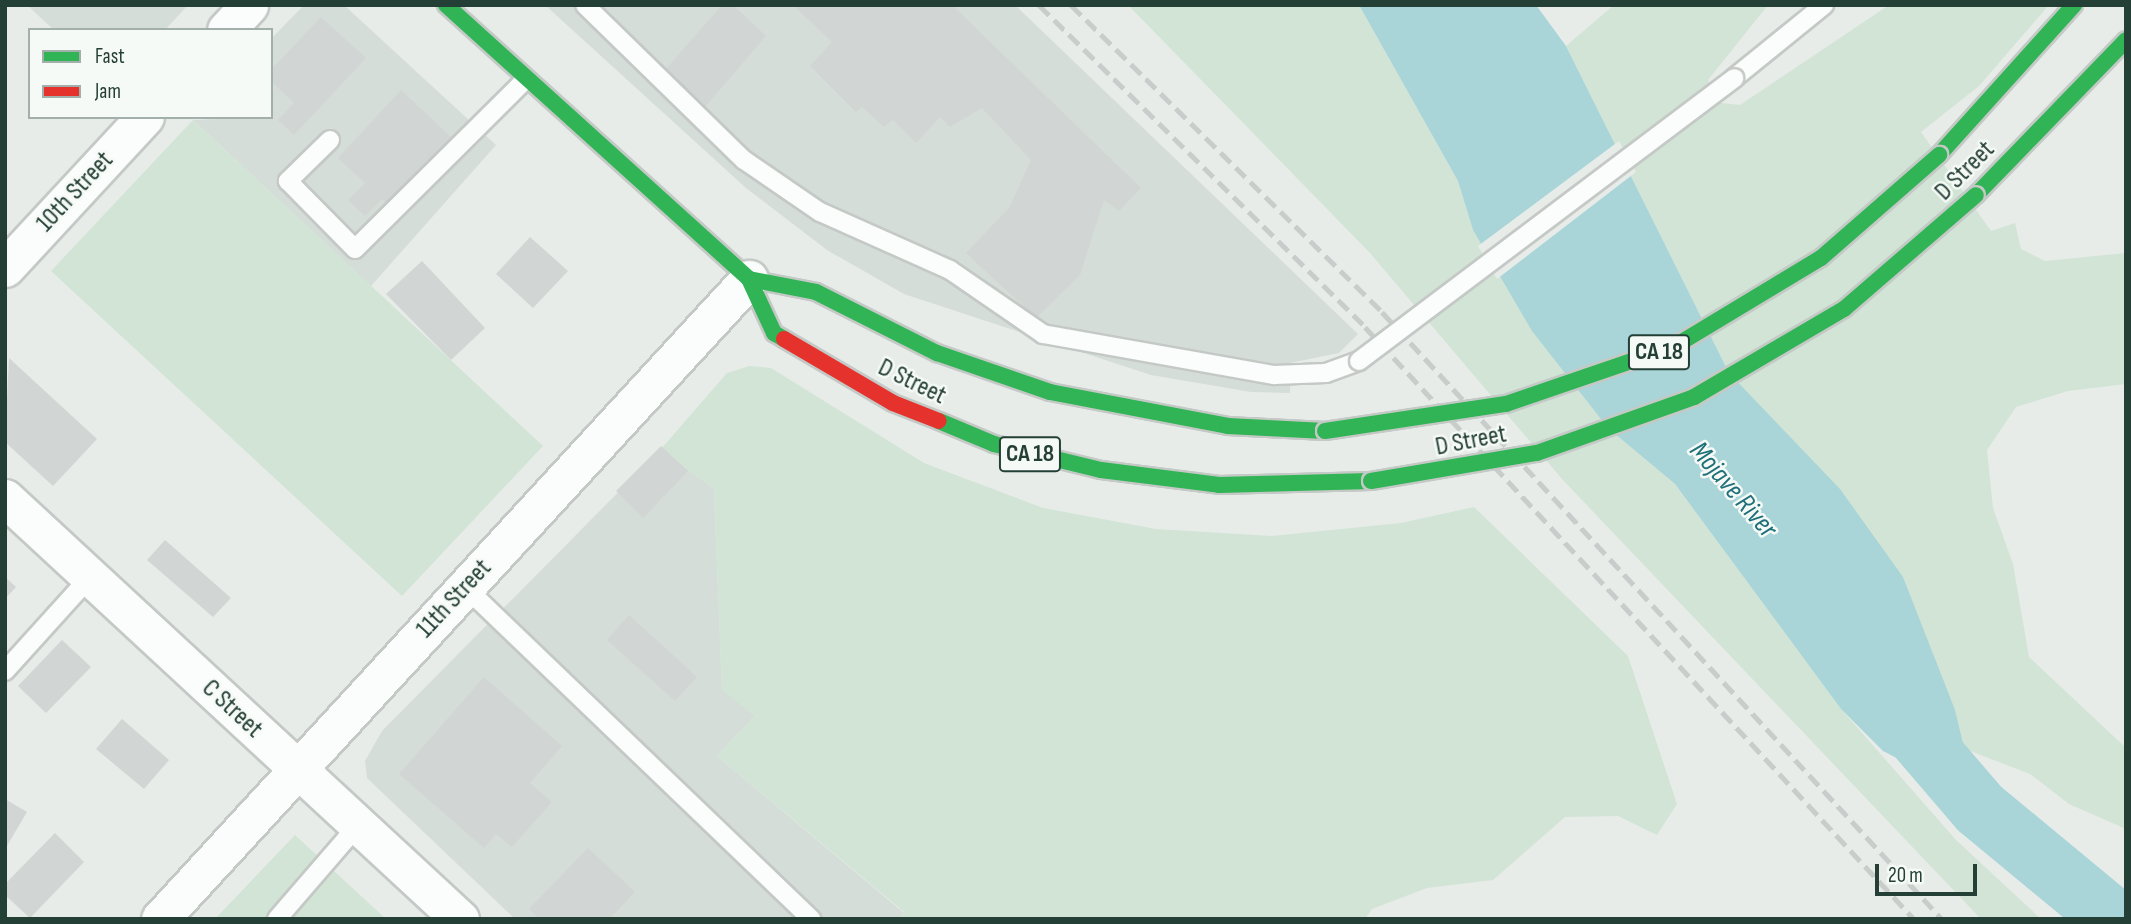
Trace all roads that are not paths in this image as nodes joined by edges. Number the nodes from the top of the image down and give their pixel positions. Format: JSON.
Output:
{"nodes":[{"id":1,"x":446,"y":5,"type":"edge"},
{"id":2,"x":585,"y":5,"type":"edge"},
{"id":3,"x":1824,"y":5,"type":"edge"},
{"id":4,"x":2074,"y":5,"type":"edge"},
{"id":5,"x":2126,"y":40,"type":"edge"},
{"id":6,"x":526,"y":79,"type":"junction"},
{"id":7,"x":143,"y":119,"type":"edge"},
{"id":8,"x":330,"y":140,"type":"dead end"},
{"id":9,"x":5,"y":268,"type":"edge"},
{"id":10,"x":749,"y":279,"type":"junction"},
{"id":11,"x":5,"y":498,"type":"edge"},
{"id":12,"x":90,"y":576,"type":"junction"},
{"id":13,"x":465,"y":587,"type":"junction"},
{"id":14,"x":5,"y":671,"type":"edge"},
{"id":15,"x":296,"y":770,"type":"junction"},
{"id":16,"x":359,"y":824,"type":"junction"},
{"id":17,"x":160,"y":919,"type":"edge"},
{"id":18,"x":277,"y":919,"type":"edge"},
{"id":19,"x":460,"y":919,"type":"edge"},
{"id":20,"x":811,"y":919,"type":"edge"}],
"edges":[{"from":1,"to":6,"type":"main road","name":"D Street","number":"CA 18"},
{"from":2,"to":3,"type":"lane","bridge":true},
{"from":4,"to":10,"type":"main road","name":"D Street","number":"CA 18","bridge":true},
{"from":5,"to":10,"type":"main road","name":"D Street","number":"CA 18","bridge":true},
{"from":6,"to":8,"type":"lane"},
{"from":6,"to":10,"type":"main road","name":"D Street","number":"CA 18"},
{"from":7,"to":9,"type":"street","name":"10th Street"},
{"from":10,"to":13,"type":"street","name":"11th Street"},
{"from":11,"to":12,"type":"street","name":"C Street"},
{"from":12,"to":14,"type":"lane"},
{"from":12,"to":15,"type":"street","name":"C Street"},
{"from":13,"to":15,"type":"street","name":"11th Street"},
{"from":13,"to":20,"type":"lane"},
{"from":15,"to":16,"type":"street","name":"C Street"},
{"from":15,"to":17,"type":"street","name":"11th Street"},
{"from":16,"to":18,"type":"lane"},
{"from":16,"to":19,"type":"street","name":"C Street"}]}
